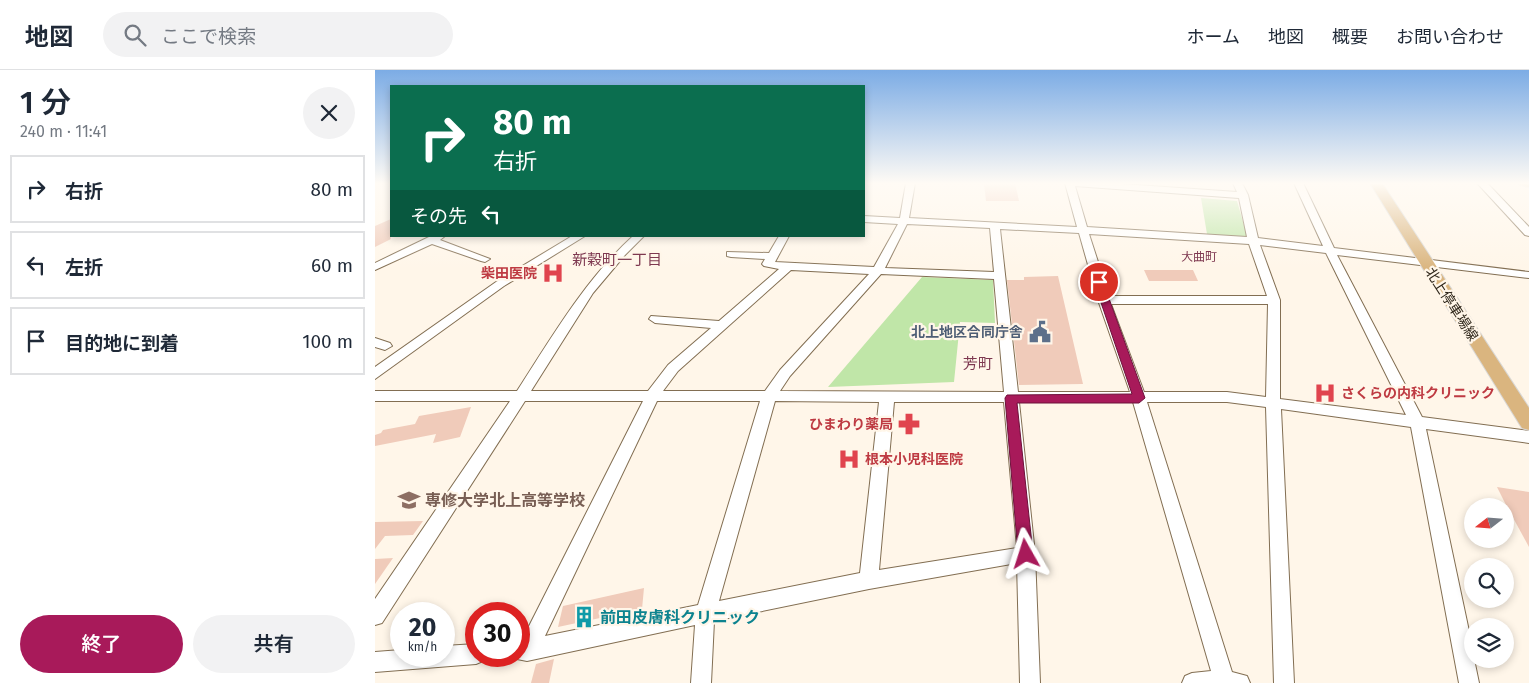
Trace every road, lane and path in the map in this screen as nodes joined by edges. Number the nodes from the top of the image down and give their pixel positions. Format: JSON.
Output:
{"nodes":[{"id":1,"x":905,"y":212,"type":"edge"},
{"id":2,"x":1077,"y":212,"type":"edge"},
{"id":3,"x":1246,"y":212,"type":"edge"},
{"id":4,"x":1312,"y":212,"type":"edge"},
{"id":5,"x":1394,"y":212,"type":"edge"},
{"id":6,"x":1509,"y":212,"type":"edge"},
{"id":7,"x":865,"y":219,"type":"edge"},
{"id":8,"x":904,"y":221,"type":"junction"},
{"id":9,"x":995,"y":226,"type":"junction"},
{"id":10,"x":1082,"y":230,"type":"junction"},
{"id":11,"x":1529,"y":233,"type":"edge"},
{"id":12,"x":578,"y":237,"type":"edge"},
{"id":13,"x":638,"y":237,"type":"edge"},
{"id":14,"x":783,"y":237,"type":"edge"},
{"id":15,"x":435,"y":238,"type":"edge"},
{"id":16,"x":1253,"y":242,"type":"junction"},
{"id":17,"x":1330,"y":251,"type":"junction"},
{"id":18,"x":731,"y":254,"type":"dead end"},
{"id":19,"x":773,"y":256,"type":"junction"},
{"id":20,"x":485,"y":259,"type":"dead end"},
{"id":21,"x":1425,"y":262,"type":"junction"},
{"id":22,"x":375,"y":267,"type":"edge"},
{"id":23,"x":788,"y":267,"type":"junction"},
{"id":24,"x":878,"y":270,"type":"junction"},
{"id":25,"x":1529,"y":275,"type":"edge"},
{"id":26,"x":999,"y":276,"type":"junction"},
{"id":27,"x":1104,"y":300,"type":"junction"},
{"id":28,"x":1274,"y":300,"type":"junction"},
{"id":29,"x":655,"y":319,"type":"dead end"},
{"id":30,"x":722,"y":325,"type":"junction"},
{"id":31,"x":375,"y":374,"type":"edge"},
{"id":32,"x":522,"y":395,"type":"junction"},
{"id":33,"x":653,"y":395,"type":"junction"},
{"id":34,"x":375,"y":396,"type":"edge"},
{"id":35,"x":769,"y":396,"type":"junction"},
{"id":36,"x":887,"y":397,"type":"junction"},
{"id":37,"x":1011,"y":398,"type":"junction"},
{"id":38,"x":1139,"y":398,"type":"junction"},
{"id":39,"x":1273,"y":402,"type":"junction"},
{"id":40,"x":1529,"y":423,"type":"edge"},
{"id":41,"x":1418,"y":424,"type":"junction"},
{"id":42,"x":1529,"y":437,"type":"edge"},
{"id":43,"x":1026,"y":554,"type":"junction"},
{"id":44,"x":869,"y":580,"type":"junction"},
{"id":45,"x":705,"y":615,"type":"junction"},
{"id":46,"x":375,"y":616,"type":"edge"},
{"id":47,"x":530,"y":637,"type":"edge"},
{"id":48,"x":530,"y":650,"type":"edge"},
{"id":49,"x":465,"y":655,"type":"edge"},
{"id":50,"x":375,"y":662,"type":"edge"},
{"id":51,"x":1229,"y":682,"type":"edge"},
{"id":52,"x":701,"y":683,"type":"edge"},
{"id":53,"x":1030,"y":683,"type":"edge"},
{"id":54,"x":1192,"y":683,"type":"edge"},
{"id":55,"x":1284,"y":683,"type":"edge"},
{"id":56,"x":1469,"y":683,"type":"edge"}],
"edges":[{"from":1,"to":8,"type":"street"},
{"from":2,"to":10,"type":"street"},
{"from":3,"to":16,"type":"street"},
{"from":4,"to":17,"type":"street"},
{"from":5,"to":21,"type":"main road","name":"北上停車場線"},
{"from":6,"to":11,"type":"street"},
{"from":7,"to":8,"type":"street"},
{"from":8,"to":9,"type":"street"},
{"from":8,"to":24,"type":"street"},
{"from":9,"to":10,"type":"street"},
{"from":9,"to":26,"type":"street"},
{"from":10,"to":16,"type":"street"},
{"from":10,"to":27,"type":"street"},
{"from":12,"to":31,"type":"street"},
{"from":13,"to":32,"type":"street"},
{"from":14,"to":19,"type":"street"},
{"from":15,"to":20,"type":"street"},
{"from":15,"to":22,"type":"street"},
{"from":16,"to":17,"type":"street"},
{"from":16,"to":28,"type":"street"},
{"from":17,"to":21,"type":"street"},
{"from":17,"to":41,"type":"street"},
{"from":18,"to":19,"type":"street"},
{"from":19,"to":23,"type":"street"},
{"from":21,"to":25,"type":"street"},
{"from":21,"to":40,"type":"main road","name":"北上停車場線"},
{"from":23,"to":24,"type":"street"},
{"from":23,"to":30,"type":"street"},
{"from":24,"to":26,"type":"street"},
{"from":24,"to":35,"type":"street"},
{"from":26,"to":37,"type":"street"},
{"from":27,"to":28,"type":"street"},
{"from":27,"to":38,"type":"street"},
{"from":28,"to":39,"type":"street"},
{"from":29,"to":30,"type":"street"},
{"from":30,"to":33,"type":"street"},
{"from":32,"to":33,"type":"street"},
{"from":32,"to":34,"type":"street"},
{"from":32,"to":46,"type":"street"},
{"from":33,"to":35,"type":"street"},
{"from":33,"to":47,"type":"street"},
{"from":35,"to":36,"type":"street"},
{"from":35,"to":45,"type":"street"},
{"from":36,"to":37,"type":"street"},
{"from":36,"to":44,"type":"street"},
{"from":37,"to":38,"type":"street"},
{"from":37,"to":43,"type":"street"},
{"from":38,"to":39,"type":"street"},
{"from":38,"to":51,"type":"street"},
{"from":39,"to":41,"type":"street"},
{"from":39,"to":55,"type":"street"},
{"from":41,"to":42,"type":"street"},
{"from":41,"to":56,"type":"street"},
{"from":43,"to":44,"type":"street"},
{"from":43,"to":53,"type":"street"},
{"from":44,"to":45,"type":"street"},
{"from":45,"to":48,"type":"street"},
{"from":45,"to":52,"type":"street"},
{"from":49,"to":50,"type":"street"},
{"from":51,"to":54,"type":"street"}]}
